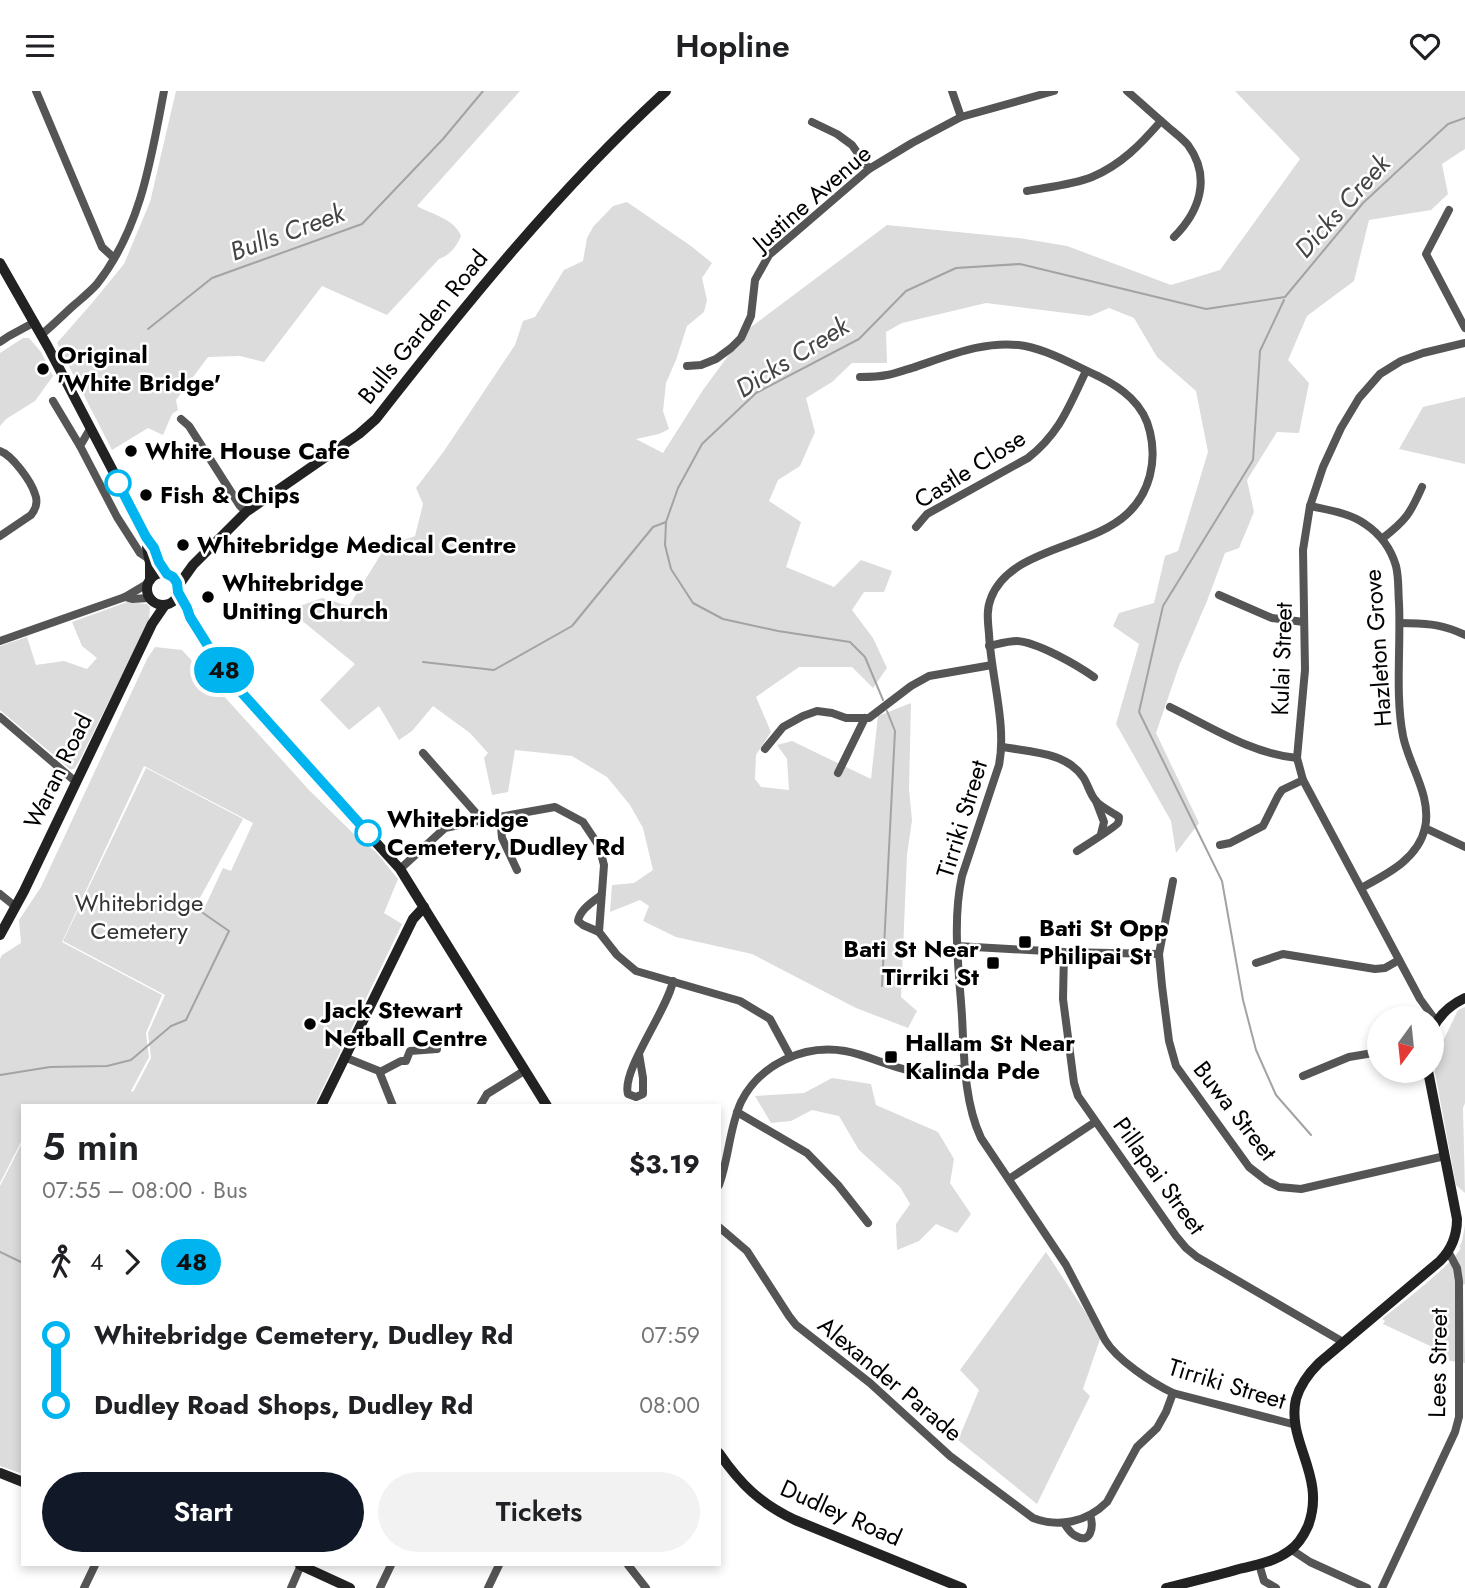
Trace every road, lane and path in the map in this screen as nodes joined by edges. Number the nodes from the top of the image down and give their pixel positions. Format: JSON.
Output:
{"nodes":[{"id":1,"x":36,"y":91,"type":"edge"},
{"id":2,"x":163,"y":91,"type":"edge"},
{"id":3,"x":666,"y":91,"type":"edge"},
{"id":4,"x":952,"y":91,"type":"edge"},
{"id":5,"x":1054,"y":91,"type":"edge"},
{"id":6,"x":1127,"y":91,"type":"edge"},
{"id":7,"x":961,"y":117,"type":"junction"},
{"id":8,"x":1161,"y":121,"type":"junction"},
{"id":9,"x":812,"y":122,"type":"dead end"},
{"id":10,"x":869,"y":169,"type":"junction"},
{"id":11,"x":1027,"y":191,"type":"dead end"},
{"id":12,"x":1449,"y":210,"type":"dead end"},
{"id":13,"x":1174,"y":237,"type":"dead end"},
{"id":14,"x":114,"y":258,"type":"junction"},
{"id":15,"x":0,"y":263,"type":"edge"},
{"id":16,"x":33,"y":323,"type":"junction"},
{"id":17,"x":1465,"y":328,"type":"edge"},
{"id":18,"x":41,"y":335,"type":"junction"},
{"id":19,"x":0,"y":342,"type":"edge"},
{"id":20,"x":1465,"y":342,"type":"edge"},
{"id":21,"x":687,"y":366,"type":"dead end"},
{"id":22,"x":1086,"y":371,"type":"junction"},
{"id":23,"x":860,"y":377,"type":"dead end"},
{"id":24,"x":53,"y":401,"type":"dead end"},
{"id":25,"x":181,"y":419,"type":"dead end"},
{"id":26,"x":90,"y":429,"type":"junction"},
{"id":27,"x":80,"y":446,"type":"junction"},
{"id":28,"x":0,"y":450,"type":"edge"},
{"id":29,"x":1422,"y":487,"type":"dead end"},
{"id":30,"x":1310,"y":506,"type":"junction"},
{"id":31,"x":246,"y":512,"type":"junction"},
{"id":32,"x":916,"y":527,"type":"dead end"},
{"id":33,"x":0,"y":536,"type":"edge"},
{"id":34,"x":146,"y":537,"type":"junction"},
{"id":35,"x":1382,"y":538,"type":"junction"},
{"id":36,"x":149,"y":559,"type":"junction"},
{"id":37,"x":193,"y":565,"type":"junction"},
{"id":38,"x":168,"y":574,"type":"junction"},
{"id":39,"x":149,"y":582,"type":"junction"},
{"id":40,"x":178,"y":589,"type":"junction"},
{"id":41,"x":1219,"y":595,"type":"dead end"},
{"id":42,"x":125,"y":597,"type":"junction"},
{"id":43,"x":151,"y":600,"type":"junction"},
{"id":44,"x":166,"y":605,"type":"junction"},
{"id":45,"x":190,"y":617,"type":"junction"},
{"id":46,"x":1304,"y":622,"type":"junction"},
{"id":47,"x":1400,"y":623,"type":"junction"},
{"id":48,"x":152,"y":624,"type":"junction"},
{"id":49,"x":1465,"y":635,"type":"edge"},
{"id":50,"x":0,"y":641,"type":"edge"},
{"id":51,"x":989,"y":646,"type":"junction"},
{"id":52,"x":992,"y":664,"type":"junction"},
{"id":53,"x":1094,"y":677,"type":"dead end"},
{"id":54,"x":1170,"y":707,"type":"dead end"},
{"id":55,"x":0,"y":717,"type":"edge"},
{"id":56,"x":865,"y":718,"type":"junction"},
{"id":57,"x":1003,"y":747,"type":"junction"},
{"id":58,"x":765,"y":749,"type":"dead end"},
{"id":59,"x":423,"y":753,"type":"dead end"},
{"id":60,"x":1297,"y":758,"type":"junction"},
{"id":61,"x":838,"y":773,"type":"dead end"},
{"id":62,"x":1303,"y":780,"type":"junction"},
{"id":63,"x":76,"y":782,"type":"junction"},
{"id":64,"x":1096,"y":801,"type":"junction"},
{"id":65,"x":500,"y":816,"type":"junction"},
{"id":66,"x":482,"y":820,"type":"junction"},
{"id":67,"x":1425,"y":828,"type":"junction"},
{"id":68,"x":1101,"y":834,"type":"junction"},
{"id":69,"x":1220,"y":845,"type":"dead end"},
{"id":70,"x":1465,"y":847,"type":"edge"},
{"id":71,"x":1077,"y":851,"type":"dead end"},
{"id":72,"x":400,"y":869,"type":"junction"},
{"id":73,"x":517,"y":870,"type":"dead end"},
{"id":74,"x":1173,"y":881,"type":"dead end"},
{"id":75,"x":1361,"y":888,"type":"junction"},
{"id":76,"x":0,"y":894,"type":"edge"},
{"id":77,"x":601,"y":895,"type":"junction"},
{"id":78,"x":424,"y":907,"type":"junction"},
{"id":79,"x":16,"y":908,"type":"junction"},
{"id":80,"x":599,"y":932,"type":"junction"},
{"id":81,"x":0,"y":935,"type":"edge"},
{"id":82,"x":957,"y":946,"type":"junction"},
{"id":83,"x":1064,"y":952,"type":"junction"},
{"id":84,"x":1160,"y":954,"type":"junction"},
{"id":85,"x":1399,"y":960,"type":"junction"},
{"id":86,"x":1256,"y":963,"type":"dead end"},
{"id":87,"x":673,"y":981,"type":"junction"},
{"id":88,"x":1465,"y":998,"type":"edge"},
{"id":89,"x":1424,"y":1006,"type":"edge"},
{"id":90,"x":1444,"y":1012,"type":"edge"},
{"id":91,"x":437,"y":1049,"type":"dead end"},
{"id":92,"x":639,"y":1054,"type":"junction"},
{"id":93,"x":1367,"y":1054,"type":"edge"},
{"id":94,"x":344,"y":1056,"type":"junction"},
{"id":95,"x":790,"y":1056,"type":"junction"},
{"id":96,"x":966,"y":1068,"type":"junction"},
{"id":97,"x":524,"y":1071,"type":"junction"},
{"id":98,"x":380,"y":1072,"type":"junction"},
{"id":99,"x":1303,"y":1076,"type":"dead end"},
{"id":100,"x":1430,"y":1083,"type":"edge"},
{"id":101,"x":322,"y":1104,"type":"edge"},
{"id":102,"x":392,"y":1104,"type":"edge"},
{"id":103,"x":481,"y":1104,"type":"edge"},
{"id":104,"x":546,"y":1104,"type":"edge"},
{"id":105,"x":737,"y":1112,"type":"junction"},
{"id":106,"x":1095,"y":1122,"type":"junction"},
{"id":107,"x":1445,"y":1156,"type":"junction"},
{"id":108,"x":721,"y":1179,"type":"edge"},
{"id":109,"x":1009,"y":1179,"type":"junction"},
{"id":110,"x":1465,"y":1203,"type":"edge"},
{"id":111,"x":1455,"y":1211,"type":"junction"},
{"id":112,"x":868,"y":1223,"type":"dead end"},
{"id":113,"x":721,"y":1229,"type":"edge"},
{"id":114,"x":1448,"y":1251,"type":"junction"},
{"id":115,"x":1343,"y":1342,"type":"junction"},
{"id":116,"x":1173,"y":1393,"type":"junction"},
{"id":117,"x":1296,"y":1425,"type":"junction"},
{"id":118,"x":721,"y":1456,"type":"edge"},
{"id":119,"x":0,"y":1473,"type":"edge"},
{"id":120,"x":21,"y":1481,"type":"edge"},
{"id":121,"x":1090,"y":1515,"type":"junction"},
{"id":122,"x":1064,"y":1523,"type":"junction"},
{"id":123,"x":1292,"y":1550,"type":"junction"},
{"id":124,"x":1259,"y":1564,"type":"junction"},
{"id":125,"x":95,"y":1566,"type":"edge"},
{"id":126,"x":301,"y":1566,"type":"edge"},
{"id":127,"x":303,"y":1566,"type":"edge"},
{"id":128,"x":391,"y":1566,"type":"edge"},
{"id":129,"x":499,"y":1566,"type":"edge"},
{"id":130,"x":629,"y":1566,"type":"edge"},
{"id":131,"x":84,"y":1588,"type":"edge"},
{"id":132,"x":291,"y":1588,"type":"edge"},
{"id":133,"x":350,"y":1588,"type":"edge"},
{"id":134,"x":380,"y":1588,"type":"edge"},
{"id":135,"x":488,"y":1588,"type":"edge"},
{"id":136,"x":646,"y":1588,"type":"edge"},
{"id":137,"x":962,"y":1588,"type":"edge"},
{"id":138,"x":1166,"y":1588,"type":"edge"},
{"id":139,"x":1276,"y":1588,"type":"edge"},
{"id":140,"x":1367,"y":1588,"type":"edge"},
{"id":141,"x":1382,"y":1588,"type":"edge"}],
"edges":[{"from":1,"to":14,"type":"street"},
{"from":2,"to":14,"type":"street"},
{"from":3,"to":31,"type":"main road","name":"Bulls Garden Road"},
{"from":4,"to":7,"type":"street"},
{"from":5,"to":7,"type":"street","name":"Justine Avenue"},
{"from":6,"to":8,"type":"street"},
{"from":7,"to":10,"type":"street","name":"Justine Avenue"},
{"from":8,"to":11,"type":"street"},
{"from":8,"to":13,"type":"street"},
{"from":9,"to":10,"type":"street"},
{"from":10,"to":21,"type":"street","name":"Justine Avenue"},
{"from":12,"to":17,"type":"street"},
{"from":14,"to":18,"type":"street"},
{"from":15,"to":16,"type":"main road"},
{"from":16,"to":18,"type":"main road"},
{"from":16,"to":19,"type":"street"},
{"from":18,"to":26,"type":"main road"},
{"from":20,"to":30,"type":"street","name":"Kulai Street"},
{"from":22,"to":23,"type":"street","name":"Tirriki Street"},
{"from":22,"to":32,"type":"street","name":"Castle Close"},
{"from":22,"to":51,"type":"street","name":"Tirriki Street"},
{"from":24,"to":27,"type":"street"},
{"from":25,"to":31,"type":"street"},
{"from":26,"to":27,"type":"street"},
{"from":26,"to":34,"type":"main road"},
{"from":27,"to":36,"type":"street"},
{"from":28,"to":33,"type":"street"},
{"from":29,"to":35,"type":"street"},
{"from":30,"to":35,"type":"street","name":"Hazleton Grove"},
{"from":30,"to":46,"type":"street","name":"Kulai Street"},
{"from":31,"to":37,"type":"main road","name":"Bulls Garden Road"},
{"from":34,"to":36,"type":"main road"},
{"from":34,"to":38,"type":"main road"},
{"from":35,"to":47,"type":"street","name":"Hazleton Grove"},
{"from":36,"to":39,"type":"main road"},
{"from":37,"to":38,"type":"main road","name":"Bulls Garden Road"},
{"from":37,"to":40,"type":"main road","name":"Bulls Garden Road"},
{"from":38,"to":39,"type":"main road"},
{"from":38,"to":40,"type":"main road"},
{"from":39,"to":42,"type":"street"},
{"from":39,"to":43,"type":"main road"},
{"from":40,"to":44,"type":"main road"},
{"from":40,"to":45,"type":"main road"},
{"from":41,"to":46,"type":"street"},
{"from":42,"to":43,"type":"street"},
{"from":42,"to":50,"type":"street"},
{"from":43,"to":44,"type":"main road"},
{"from":43,"to":48,"type":"main road","name":"Waran Road"},
{"from":44,"to":45,"type":"main road"},
{"from":44,"to":48,"type":"main road","name":"Waran Road"},
{"from":45,"to":72,"type":"main road"},
{"from":46,"to":60,"type":"street","name":"Kulai Street"},
{"from":47,"to":49,"type":"street"},
{"from":47,"to":67,"type":"street","name":"Hazleton Grove"},
{"from":48,"to":63,"type":"main road","name":"Waran Road"},
{"from":51,"to":52,"type":"street","name":"Tirriki Street"},
{"from":51,"to":53,"type":"street"},
{"from":52,"to":56,"type":"street"},
{"from":52,"to":57,"type":"street","name":"Tirriki Street"},
{"from":54,"to":60,"type":"street"},
{"from":55,"to":63,"type":"street"},
{"from":56,"to":58,"type":"street"},
{"from":56,"to":61,"type":"street"},
{"from":57,"to":64,"type":"street"},
{"from":57,"to":82,"type":"street","name":"Tirriki Street"},
{"from":59,"to":66,"type":"street"},
{"from":60,"to":62,"type":"street","name":"Kulai Street"},
{"from":62,"to":69,"type":"street"},
{"from":62,"to":75,"type":"street","name":"Kulai Street"},
{"from":63,"to":79,"type":"main road","name":"Waran Road"},
{"from":64,"to":68,"type":"street"},
{"from":64,"to":68,"type":"street"},
{"from":65,"to":66,"type":"street"},
{"from":65,"to":73,"type":"street"},
{"from":65,"to":77,"type":"street"},
{"from":66,"to":72,"type":"street"},
{"from":67,"to":70,"type":"street"},
{"from":67,"to":75,"type":"street"},
{"from":68,"to":71,"type":"street"},
{"from":72,"to":78,"type":"main road"},
{"from":74,"to":84,"type":"street","name":"Buwa Street"},
{"from":75,"to":85,"type":"street","name":"Kulai Street"},
{"from":76,"to":79,"type":"street"},
{"from":77,"to":80,"type":"street"},
{"from":77,"to":80,"type":"street"},
{"from":78,"to":94,"type":"main road"},
{"from":78,"to":97,"type":"main road"},
{"from":79,"to":81,"type":"main road","name":"Waran Road"},
{"from":80,"to":87,"type":"street"},
{"from":82,"to":83,"type":"street"},
{"from":82,"to":96,"type":"street","name":"Tirriki Street"},
{"from":83,"to":84,"type":"street"},
{"from":83,"to":106,"type":"street","name":"Pillapai Street"},
{"from":84,"to":107,"type":"street","name":"Buwa Street"},
{"from":85,"to":86,"type":"street"},
{"from":85,"to":89,"type":"street","name":"Kulai Street"},
{"from":87,"to":92,"type":"street"},
{"from":87,"to":95,"type":"street"},
{"from":88,"to":90,"type":"main road"},
{"from":91,"to":98,"type":"street"},
{"from":92,"to":92,"type":"street"},
{"from":93,"to":99,"type":"street"},
{"from":94,"to":98,"type":"street"},
{"from":94,"to":101,"type":"main road"},
{"from":95,"to":96,"type":"street"},
{"from":95,"to":105,"type":"street"},
{"from":96,"to":109,"type":"street","name":"Tirriki Street"},
{"from":97,"to":103,"type":"street"},
{"from":97,"to":104,"type":"main road"},
{"from":98,"to":102,"type":"street"},
{"from":100,"to":107,"type":"main road"},
{"from":105,"to":108,"type":"street"},
{"from":105,"to":112,"type":"street"},
{"from":106,"to":109,"type":"street"},
{"from":106,"to":115,"type":"street","name":"Pillapai Street"},
{"from":107,"to":111,"type":"main road"},
{"from":109,"to":116,"type":"street","name":"Tirriki Street"},
{"from":110,"to":111,"type":"street"},
{"from":111,"to":114,"type":"main road"},
{"from":113,"to":122,"type":"street","name":"Alexander Parade"},
{"from":114,"to":115,"type":"main road"},
{"from":114,"to":141,"type":"street","name":"Lees Street"},
{"from":115,"to":117,"type":"main road"},
{"from":116,"to":117,"type":"street","name":"Tirriki Street"},
{"from":116,"to":121,"type":"street","name":"Alexander Parade"},
{"from":117,"to":123,"type":"main road"},
{"from":118,"to":137,"type":"main road","name":"Dudley Road"},
{"from":119,"to":120,"type":"main road"},
{"from":121,"to":122,"type":"street","name":"Alexander Parade"},
{"from":121,"to":122,"type":"street","name":"Alexander Parade"},
{"from":123,"to":124,"type":"main road"},
{"from":123,"to":140,"type":"street"},
{"from":124,"to":138,"type":"main road"},
{"from":124,"to":139,"type":"street"},
{"from":125,"to":131,"type":"street"},
{"from":126,"to":132,"type":"street"},
{"from":127,"to":133,"type":"main road"},
{"from":128,"to":134,"type":"street"},
{"from":129,"to":135,"type":"street"},
{"from":130,"to":136,"type":"street"}]}
